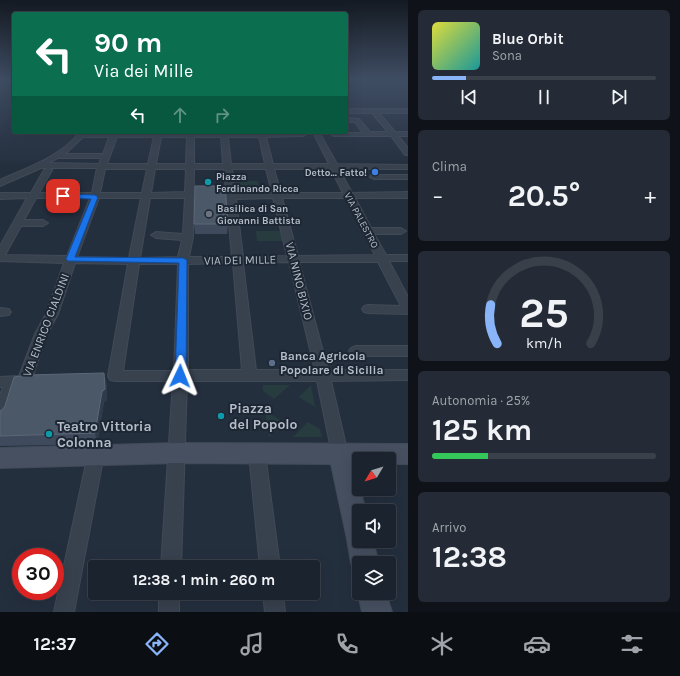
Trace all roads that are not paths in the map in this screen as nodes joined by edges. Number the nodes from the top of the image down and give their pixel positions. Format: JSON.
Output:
{"nodes":[{"id":1,"x":348,"y":111,"type":"edge"},
{"id":2,"x":374,"y":111,"type":"junction"},
{"id":3,"x":406,"y":113,"type":"edge"},
{"id":4,"x":348,"y":120,"type":"edge"},
{"id":5,"x":83,"y":134,"type":"edge"},
{"id":6,"x":115,"y":134,"type":"edge"},
{"id":7,"x":147,"y":134,"type":"edge"},
{"id":8,"x":157,"y":134,"type":"edge"},
{"id":9,"x":191,"y":134,"type":"edge"},
{"id":10,"x":225,"y":134,"type":"edge"},
{"id":11,"x":261,"y":134,"type":"edge"},
{"id":12,"x":317,"y":134,"type":"edge"},
{"id":13,"x":393,"y":134,"type":"junction"},
{"id":14,"x":408,"y":134,"type":"edge"},
{"id":15,"x":336,"y":135,"type":"dead end"},
{"id":16,"x":368,"y":135,"type":"junction"},
{"id":17,"x":302,"y":136,"type":"dead end"},
{"id":18,"x":408,"y":153,"type":"edge"},
{"id":19,"x":55,"y":156,"type":"junction"},
{"id":20,"x":107,"y":156,"type":"junction"},
{"id":21,"x":38,"y":165,"type":"junction"},
{"id":22,"x":187,"y":165,"type":"junction"},
{"id":23,"x":229,"y":165,"type":"junction"},
{"id":24,"x":102,"y":166,"type":"junction"},
{"id":25,"x":151,"y":166,"type":"junction"},
{"id":26,"x":269,"y":166,"type":"junction"},
{"id":27,"x":333,"y":166,"type":"junction"},
{"id":28,"x":408,"y":167,"type":"edge"},
{"id":29,"x":48,"y":170,"type":"dead end"},
{"id":30,"x":374,"y":177,"type":"dead end"},
{"id":31,"x":408,"y":177,"type":"edge"},
{"id":32,"x":0,"y":183,"type":"edge"},
{"id":33,"x":276,"y":195,"type":"junction"},
{"id":34,"x":349,"y":195,"type":"junction"},
{"id":35,"x":408,"y":195,"type":"edge"},
{"id":36,"x":0,"y":196,"type":"edge"},
{"id":37,"x":32,"y":196,"type":"junction"},
{"id":38,"x":146,"y":196,"type":"junction"},
{"id":39,"x":186,"y":196,"type":"junction"},
{"id":40,"x":232,"y":196,"type":"junction"},
{"id":41,"x":95,"y":197,"type":"junction"},
{"id":42,"x":17,"y":223,"type":"junction"},
{"id":43,"x":43,"y":223,"type":"dead end"},
{"id":44,"x":368,"y":231,"type":"junction"},
{"id":45,"x":401,"y":231,"type":"dead end"},
{"id":46,"x":156,"y":235,"type":"dead end"},
{"id":47,"x":188,"y":237,"type":"junction"},
{"id":48,"x":3,"y":242,"type":"edge"},
{"id":49,"x":0,"y":255,"type":"edge"},
{"id":50,"x":0,"y":258,"type":"edge"},
{"id":51,"x":382,"y":258,"type":"junction"},
{"id":52,"x":408,"y":258,"type":"edge"},
{"id":53,"x":70,"y":259,"type":"junction"},
{"id":54,"x":294,"y":259,"type":"junction"},
{"id":55,"x":134,"y":260,"type":"junction"},
{"id":56,"x":183,"y":260,"type":"junction"},
{"id":57,"x":238,"y":260,"type":"junction"},
{"id":58,"x":404,"y":292,"type":"edge"},
{"id":59,"x":368,"y":309,"type":"dead end"},
{"id":60,"x":408,"y":309,"type":"edge"},
{"id":61,"x":356,"y":351,"type":"dead end"},
{"id":62,"x":408,"y":351,"type":"edge"},
{"id":63,"x":180,"y":372,"type":"junction"},
{"id":64,"x":250,"y":372,"type":"junction"},
{"id":65,"x":324,"y":373,"type":"junction"},
{"id":66,"x":408,"y":375,"type":"edge"},
{"id":67,"x":6,"y":382,"type":"edge"},
{"id":68,"x":0,"y":416,"type":"edge"},
{"id":69,"x":96,"y":454,"type":"junction"},
{"id":70,"x":408,"y":454,"type":"edge"},
{"id":71,"x":344,"y":457,"type":"junction"},
{"id":72,"x":257,"y":458,"type":"junction"},
{"id":73,"x":1,"y":459,"type":"edge"},
{"id":74,"x":176,"y":459,"type":"junction"},
{"id":75,"x":353,"y":504,"type":"edge"},
{"id":76,"x":171,"y":560,"type":"edge"},
{"id":77,"x":269,"y":560,"type":"edge"},
{"id":78,"x":169,"y":600,"type":"edge"},
{"id":79,"x":274,"y":600,"type":"edge"},
{"id":80,"x":374,"y":600,"type":"edge"},
{"id":81,"x":64,"y":612,"type":"edge"},
{"id":82,"x":168,"y":612,"type":"edge"},
{"id":83,"x":275,"y":612,"type":"edge"},
{"id":84,"x":377,"y":612,"type":"edge"}],
"edges":[{"from":1,"to":2,"type":"street"},
{"from":2,"to":3,"type":"street"},
{"from":2,"to":13,"type":"street"},
{"from":4,"to":16,"type":"street"},
{"from":5,"to":6,"type":"street"},
{"from":5,"to":19,"type":"street"},
{"from":6,"to":7,"type":"street"},
{"from":6,"to":20,"type":"street","name":"VIA ENRICO CIALDINI"},
{"from":7,"to":8,"type":"street"},
{"from":8,"to":9,"type":"street"},
{"from":8,"to":25,"type":"street"},
{"from":9,"to":10,"type":"street"},
{"from":9,"to":22,"type":"street"},
{"from":10,"to":11,"type":"street"},
{"from":10,"to":23,"type":"street"},
{"from":11,"to":17,"type":"street"},
{"from":11,"to":26,"type":"street"},
{"from":12,"to":27,"type":"street","name":"VIA PALESTRO"},
{"from":13,"to":14,"type":"street"},
{"from":13,"to":16,"type":"street"},
{"from":13,"to":18,"type":"street"},
{"from":15,"to":16,"type":"street"},
{"from":19,"to":20,"type":"street"},
{"from":19,"to":21,"type":"street"},
{"from":20,"to":24,"type":"street","name":"VIA ENRICO CIALDINI"},
{"from":21,"to":24,"type":"street"},
{"from":21,"to":32,"type":"street"},
{"from":22,"to":23,"type":"street"},
{"from":22,"to":25,"type":"street"},
{"from":22,"to":39,"type":"street"},
{"from":23,"to":26,"type":"street"},
{"from":23,"to":40,"type":"street"},
{"from":24,"to":25,"type":"street"},
{"from":24,"to":41,"type":"street","name":"VIA ENRICO CIALDINI"},
{"from":25,"to":38,"type":"street"},
{"from":26,"to":27,"type":"street"},
{"from":26,"to":33,"type":"street","name":"VIA NINO BIXIO"},
{"from":27,"to":28,"type":"street"},
{"from":27,"to":34,"type":"street","name":"VIA PALESTRO"},
{"from":29,"to":37,"type":"street"},
{"from":30,"to":31,"type":"street"},
{"from":33,"to":34,"type":"street"},
{"from":33,"to":40,"type":"street"},
{"from":33,"to":54,"type":"street","name":"VIA NINO BIXIO"},
{"from":34,"to":35,"type":"street"},
{"from":34,"to":44,"type":"street","name":"VIA PALESTRO"},
{"from":36,"to":37,"type":"street"},
{"from":37,"to":41,"type":"street"},
{"from":37,"to":42,"type":"street"},
{"from":38,"to":39,"type":"street"},
{"from":38,"to":41,"type":"street"},
{"from":38,"to":55,"type":"street"},
{"from":39,"to":47,"type":"street"},
{"from":40,"to":57,"type":"street"},
{"from":41,"to":53,"type":"street","name":"VIA ENRICO CIALDINI"},
{"from":42,"to":43,"type":"street"},
{"from":42,"to":48,"type":"street"},
{"from":44,"to":45,"type":"street"},
{"from":44,"to":51,"type":"street","name":"VIA PALESTRO"},
{"from":46,"to":47,"type":"street"},
{"from":47,"to":56,"type":"street"},
{"from":48,"to":49,"type":"street"},
{"from":50,"to":53,"type":"street","name":"VIA DEI MILLE"},
{"from":51,"to":52,"type":"street","name":"VIA DEI MILLE"},
{"from":51,"to":54,"type":"street","name":"VIA DEI MILLE"},
{"from":51,"to":58,"type":"street","name":"VIA PALESTRO"},
{"from":53,"to":55,"type":"street","name":"VIA DEI MILLE"},
{"from":53,"to":67,"type":"street","name":"VIA ENRICO CIALDINI"},
{"from":54,"to":57,"type":"street","name":"VIA DEI MILLE"},
{"from":54,"to":65,"type":"street","name":"VIA NINO BIXIO"},
{"from":55,"to":56,"type":"street","name":"VIA DEI MILLE"},
{"from":55,"to":63,"type":"street"},
{"from":56,"to":57,"type":"street","name":"VIA DEI MILLE"},
{"from":56,"to":63,"type":"street"},
{"from":57,"to":64,"type":"street"},
{"from":58,"to":60,"type":"street","name":"VIA PALESTRO"},
{"from":59,"to":60,"type":"street"},
{"from":61,"to":62,"type":"street"},
{"from":63,"to":64,"type":"street"},
{"from":63,"to":74,"type":"street"},
{"from":64,"to":65,"type":"street"},
{"from":65,"to":66,"type":"street"},
{"from":65,"to":71,"type":"street","name":"VIA NINO BIXIO"},
{"from":67,"to":68,"type":"street","name":"VIA ENRICO CIALDINI"},
{"from":69,"to":73,"type":"main road"},
{"from":69,"to":74,"type":"main road"},
{"from":69,"to":81,"type":"street"},
{"from":70,"to":71,"type":"main road"},
{"from":71,"to":72,"type":"main road"},
{"from":71,"to":75,"type":"main road"},
{"from":72,"to":74,"type":"main road"},
{"from":72,"to":77,"type":"street"},
{"from":74,"to":76,"type":"street"},
{"from":78,"to":82,"type":"street"},
{"from":79,"to":83,"type":"street"},
{"from":80,"to":84,"type":"main road"}]}
